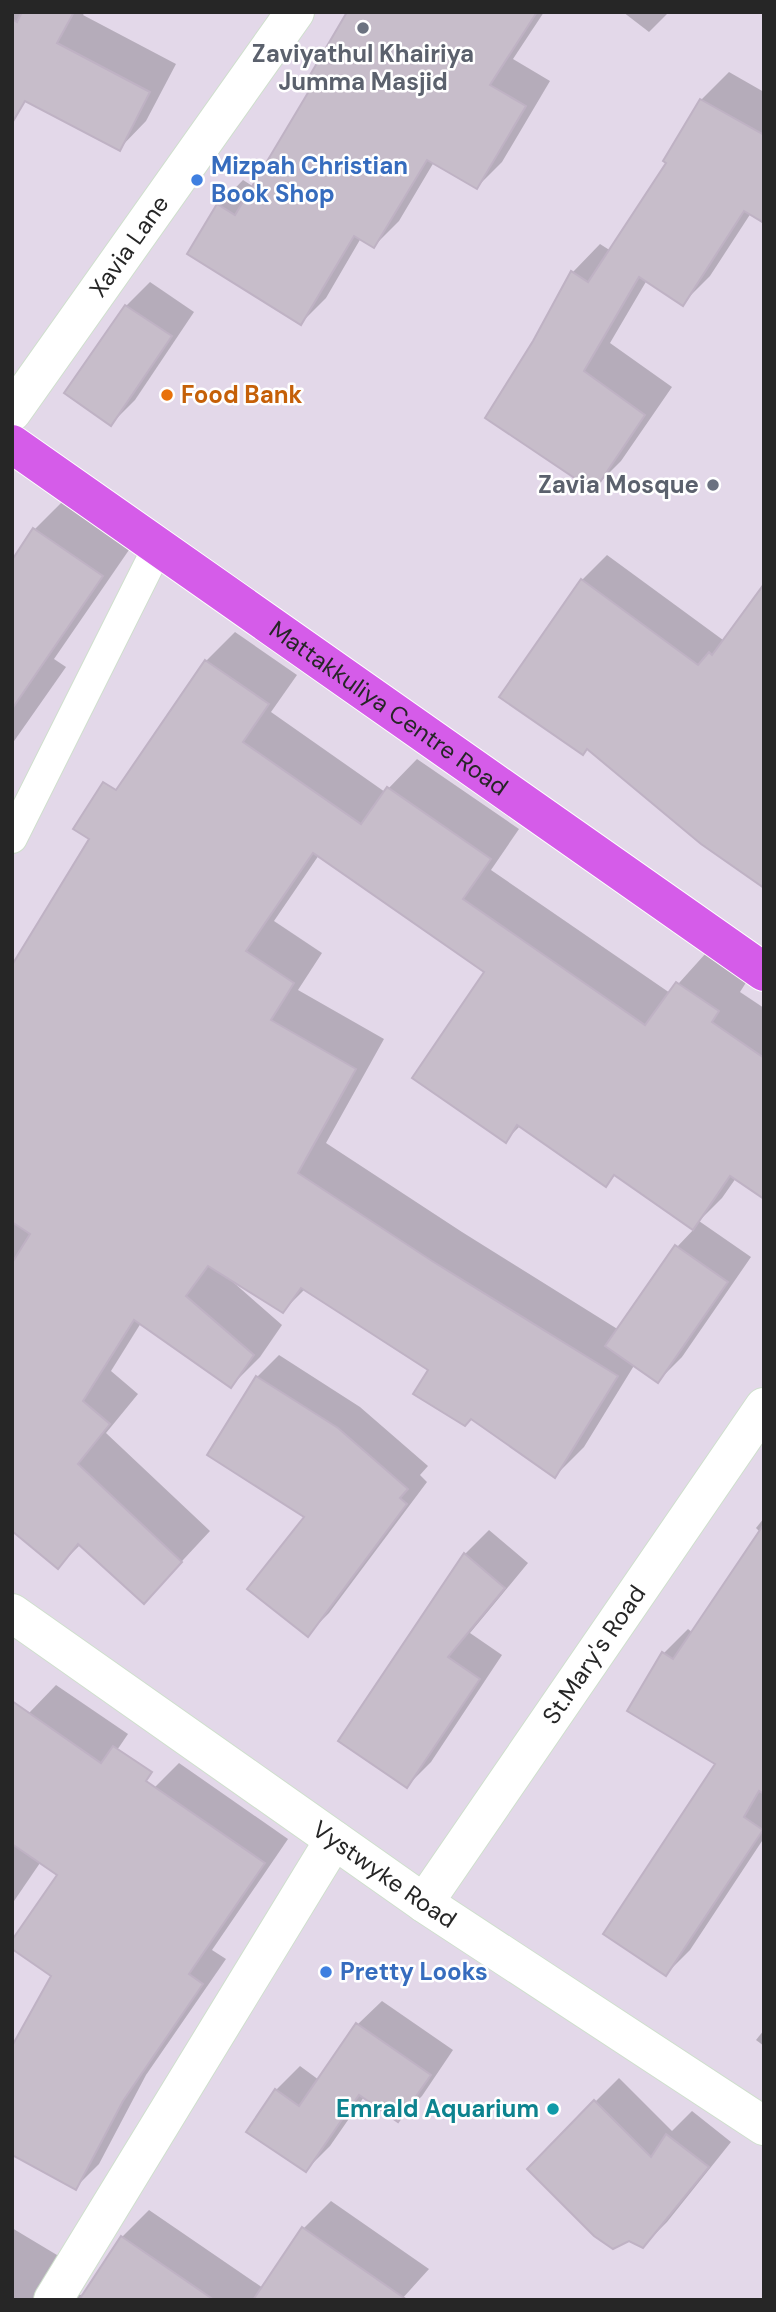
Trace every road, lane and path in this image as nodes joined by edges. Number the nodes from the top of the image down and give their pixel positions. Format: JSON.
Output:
{"nodes":[{"id":1,"x":295,"y":12,"type":"edge"},
{"id":2,"x":12,"y":412,"type":"edge"},
{"id":3,"x":12,"y":444,"type":"edge"},
{"id":4,"x":159,"y":545,"type":"junction"},
{"id":5,"x":12,"y":838,"type":"edge"},
{"id":6,"x":764,"y":972,"type":"edge"},
{"id":7,"x":764,"y":1407,"type":"edge"},
{"id":8,"x":12,"y":1613,"type":"edge"},
{"id":9,"x":334,"y":1840,"type":"junction"},
{"id":10,"x":424,"y":1903,"type":"junction"},
{"id":11,"x":764,"y":2126,"type":"edge"},
{"id":12,"x":53,"y":2300,"type":"edge"}],
"edges":[{"from":1,"to":2,"type":"street","name":"Xavia Lane"},
{"from":3,"to":4,"type":"main road","name":"Mattakkuliya Centre Road"},
{"from":4,"to":5,"type":"lane"},
{"from":4,"to":6,"type":"main road","name":"Mattakkuliya Centre Road"},
{"from":7,"to":10,"type":"street","name":"St.Mary's Road"},
{"from":8,"to":9,"type":"street","name":"Vystwyke Road"},
{"from":9,"to":10,"type":"street","name":"Vystwyke Road"},
{"from":9,"to":12,"type":"street"},
{"from":10,"to":11,"type":"street","name":"Vystwyke Road"}]}
